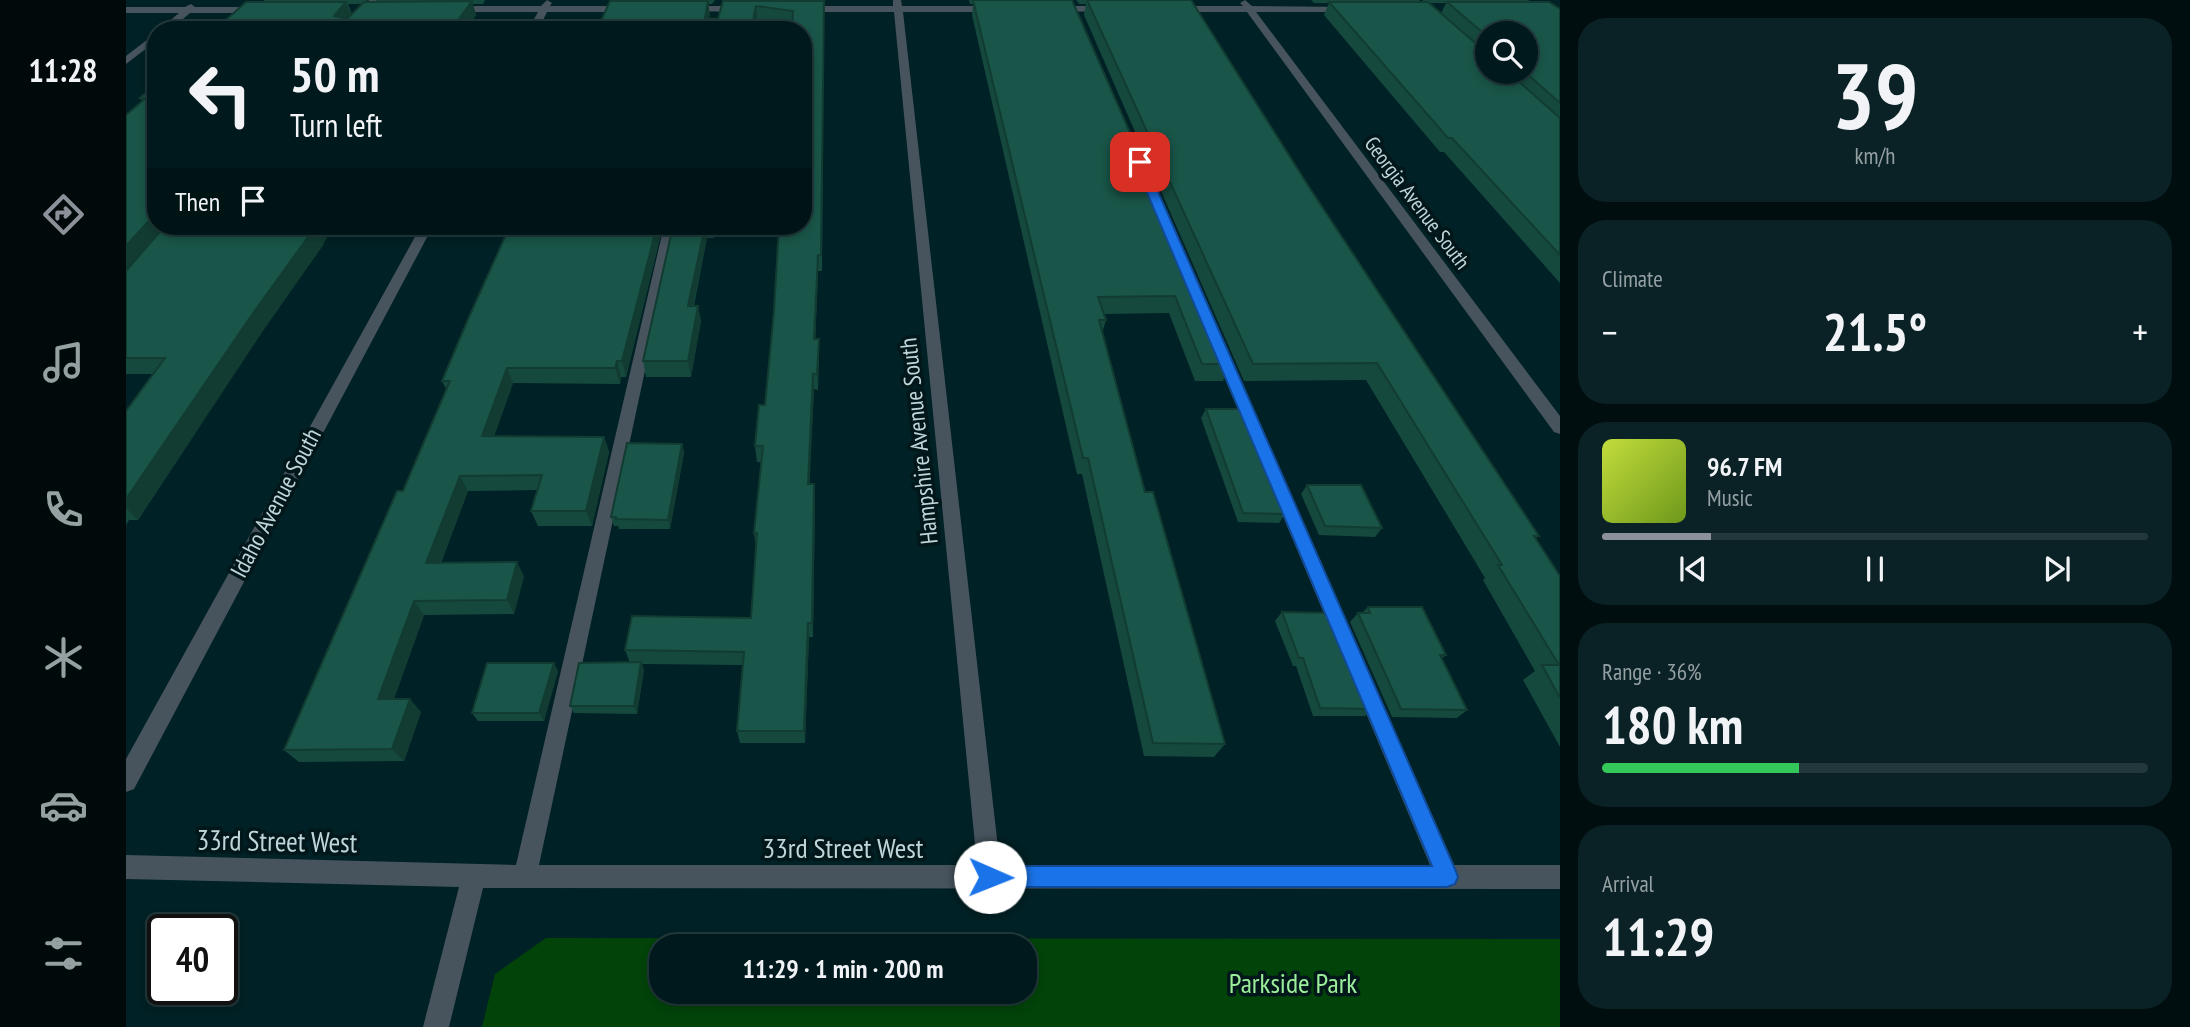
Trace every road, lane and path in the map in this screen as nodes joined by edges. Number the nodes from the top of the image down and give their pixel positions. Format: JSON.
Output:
{"nodes":[{"id":1,"x":199,"y":0,"type":"edge"},
{"id":2,"x":897,"y":4,"type":"edge"},
{"id":3,"x":377,"y":5,"type":"edge"},
{"id":4,"x":546,"y":5,"type":"edge"},
{"id":5,"x":1246,"y":5,"type":"edge"},
{"id":6,"x":352,"y":9,"type":"dead end"},
{"id":7,"x":366,"y":9,"type":"junction"},
{"id":8,"x":435,"y":9,"type":"edge"},
{"id":9,"x":637,"y":9,"type":"edge"},
{"id":10,"x":678,"y":9,"type":"edge"},
{"id":11,"x":759,"y":9,"type":"edge"},
{"id":12,"x":786,"y":9,"type":"edge"},
{"id":13,"x":1007,"y":9,"type":"edge"},
{"id":14,"x":1047,"y":9,"type":"edge"},
{"id":15,"x":1114,"y":9,"type":"edge"},
{"id":16,"x":1168,"y":9,"type":"edge"},
{"id":17,"x":1357,"y":9,"type":"edge"},
{"id":18,"x":126,"y":10,"type":"edge"},
{"id":19,"x":187,"y":10,"type":"junction"},
{"id":20,"x":271,"y":10,"type":"edge"},
{"id":21,"x":718,"y":10,"type":"edge"},
{"id":22,"x":1074,"y":10,"type":"edge"},
{"id":23,"x":174,"y":21,"type":"edge"},
{"id":24,"x":356,"y":21,"type":"edge"},
{"id":25,"x":538,"y":21,"type":"edge"},
{"id":26,"x":147,"y":44,"type":"edge"},
{"id":27,"x":126,"y":61,"type":"edge"},
{"id":28,"x":422,"y":235,"type":"edge"},
{"id":29,"x":668,"y":235,"type":"edge"},
{"id":30,"x":1211,"y":328,"type":"edge"},
{"id":31,"x":1560,"y":428,"type":"edge"},
{"id":32,"x":126,"y":781,"type":"edge"},
{"id":33,"x":126,"y":867,"type":"edge"},
{"id":34,"x":474,"y":876,"type":"junction"},
{"id":35,"x":525,"y":877,"type":"junction"},
{"id":36,"x":990,"y":877,"type":"junction"},
{"id":37,"x":1447,"y":877,"type":"junction"},
{"id":38,"x":1560,"y":877,"type":"edge"},
{"id":39,"x":436,"y":1027,"type":"edge"}],
"edges":[{"from":1,"to":19,"type":"street"},
{"from":2,"to":12,"type":"street"},
{"from":2,"to":13,"type":"street"},
{"from":2,"to":36,"type":"street","name":"Hampshire Avenue South"},
{"from":3,"to":7,"type":"street"},
{"from":4,"to":8,"type":"street"},
{"from":4,"to":9,"type":"street"},
{"from":4,"to":25,"type":"street"},
{"from":5,"to":16,"type":"street"},
{"from":5,"to":17,"type":"street"},
{"from":5,"to":31,"type":"street","name":"Georgia Avenue South"},
{"from":6,"to":7,"type":"street"},
{"from":7,"to":24,"type":"street"},
{"from":10,"to":21,"type":"street"},
{"from":11,"to":21,"type":"street"},
{"from":14,"to":22,"type":"street"},
{"from":15,"to":22,"type":"street"},
{"from":18,"to":19,"type":"street"},
{"from":19,"to":20,"type":"street"},
{"from":19,"to":23,"type":"street"},
{"from":26,"to":27,"type":"street"},
{"from":28,"to":32,"type":"street","name":"Idaho Avenue South"},
{"from":29,"to":35,"type":"street"},
{"from":30,"to":37,"type":"street"},
{"from":33,"to":34,"type":"street","name":"33rd Street West"},
{"from":34,"to":35,"type":"street","name":"33rd Street West"},
{"from":34,"to":39,"type":"street"},
{"from":35,"to":36,"type":"street","name":"33rd Street West"},
{"from":36,"to":37,"type":"street","name":"33rd Street West"},
{"from":37,"to":38,"type":"street","name":"33rd Street West"}]}
